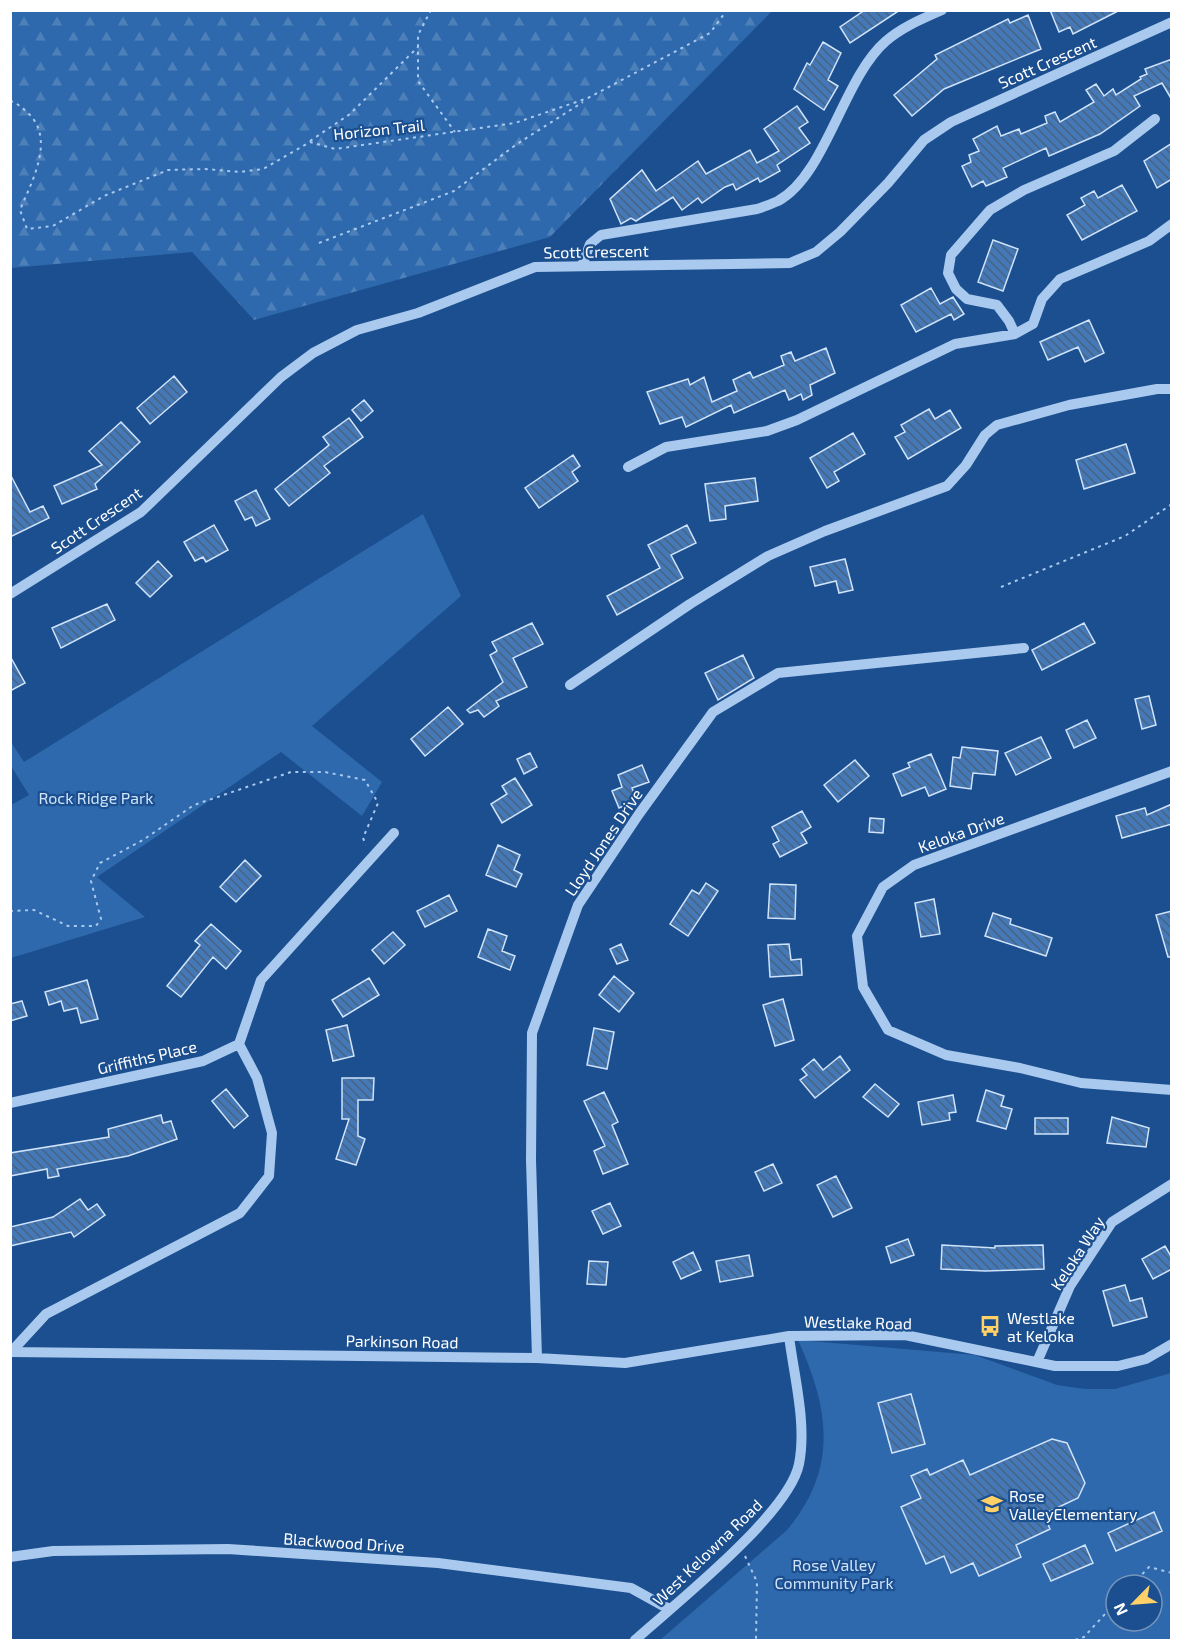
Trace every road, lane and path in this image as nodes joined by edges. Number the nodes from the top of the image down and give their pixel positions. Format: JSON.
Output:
{"nodes":[{"id":1,"x":431,"y":10,"type":"edge"},
{"id":2,"x":727,"y":10,"type":"edge"},
{"id":3,"x":942,"y":10,"type":"edge"},
{"id":4,"x":1172,"y":22,"type":"edge"},
{"id":5,"x":418,"y":47,"type":"junction"},
{"id":6,"x":588,"y":98,"type":"junction"},
{"id":7,"x":10,"y":101,"type":"edge"},
{"id":8,"x":1155,"y":118,"type":"dead end"},
{"id":9,"x":455,"y":132,"type":"junction"},
{"id":10,"x":310,"y":142,"type":"junction"},
{"id":11,"x":1172,"y":224,"type":"edge"},
{"id":12,"x":319,"y":243,"type":"dead end"},
{"id":13,"x":582,"y":266,"type":"junction"},
{"id":14,"x":1015,"y":334,"type":"junction"},
{"id":15,"x":1172,"y":389,"type":"edge"},
{"id":16,"x":628,"y":466,"type":"dead end"},
{"id":17,"x":1172,"y":504,"type":"edge"},
{"id":18,"x":1001,"y":587,"type":"dead end"},
{"id":19,"x":10,"y":594,"type":"edge"},
{"id":20,"x":1023,"y":648,"type":"dead end"},
{"id":21,"x":570,"y":685,"type":"dead end"},
{"id":22,"x":1172,"y":771,"type":"edge"},
{"id":23,"x":393,"y":833,"type":"dead end"},
{"id":24,"x":370,"y":859,"type":"junction"},
{"id":25,"x":10,"y":911,"type":"edge"},
{"id":26,"x":239,"y":1044,"type":"junction"},
{"id":27,"x":1172,"y":1090,"type":"edge"},
{"id":28,"x":10,"y":1103,"type":"edge"},
{"id":29,"x":1172,"y":1184,"type":"edge"},
{"id":30,"x":789,"y":1336,"type":"junction"},
{"id":31,"x":1172,"y":1344,"type":"edge"},
{"id":32,"x":11,"y":1352,"type":"edge"},
{"id":33,"x":537,"y":1358,"type":"junction"},
{"id":34,"x":1037,"y":1362,"type":"junction"},
{"id":35,"x":740,"y":1546,"type":"junction"},
{"id":36,"x":10,"y":1557,"type":"edge"},
{"id":37,"x":1143,"y":1573,"type":"edge"},
{"id":38,"x":1172,"y":1574,"type":"edge"},
{"id":39,"x":669,"y":1609,"type":"junction"},
{"id":40,"x":1104,"y":1616,"type":"edge"},
{"id":41,"x":1084,"y":1639,"type":"edge"},
{"id":42,"x":635,"y":1641,"type":"edge"},
{"id":43,"x":756,"y":1641,"type":"edge"},
{"id":44,"x":1075,"y":1641,"type":"edge"}],
"edges":[{"from":1,"to":5,"type":"path"},
{"from":2,"to":6,"type":"path","name":"Horizon Trail"},
{"from":3,"to":13,"type":"street"},
{"from":4,"to":13,"type":"street","name":"Scott Crescent"},
{"from":5,"to":9,"type":"path"},
{"from":5,"to":10,"type":"path"},
{"from":6,"to":9,"type":"path","name":"Horizon Trail"},
{"from":6,"to":12,"type":"path"},
{"from":7,"to":10,"type":"path","name":"Horizon Trail"},
{"from":8,"to":14,"type":"street"},
{"from":9,"to":10,"type":"path","name":"Horizon Trail"},
{"from":11,"to":14,"type":"street"},
{"from":13,"to":19,"type":"street","name":"Scott Crescent"},
{"from":14,"to":16,"type":"street"},
{"from":15,"to":21,"type":"street"},
{"from":17,"to":18,"type":"path"},
{"from":20,"to":33,"type":"street","name":"Lloyd Jones Drive"},
{"from":22,"to":27,"type":"street","name":"Keloka Drive"},
{"from":23,"to":24,"type":"street"},
{"from":24,"to":25,"type":"path"},
{"from":24,"to":26,"type":"street"},
{"from":26,"to":28,"type":"street","name":"Griffiths Place"},
{"from":26,"to":32,"type":"street","name":"Parkinson Road"},
{"from":29,"to":34,"type":"street","name":"Keloka Way"},
{"from":30,"to":33,"type":"street","name":"Parkinson Road"},
{"from":30,"to":34,"type":"street","name":"Westlake Road"},
{"from":30,"to":35,"type":"street","name":"West Kelowna Road"},
{"from":31,"to":34,"type":"street","name":"Westlake Road"},
{"from":32,"to":33,"type":"street","name":"Parkinson Road"},
{"from":35,"to":39,"type":"street","name":"West Kelowna Road"},
{"from":35,"to":43,"type":"path"},
{"from":36,"to":39,"type":"street","name":"Blackwood Drive"},
{"from":37,"to":38,"type":"path"},
{"from":39,"to":42,"type":"street","name":"West Kelowna Road"},
{"from":40,"to":41,"type":"path"},
{"from":41,"to":44,"type":"path"}]}
